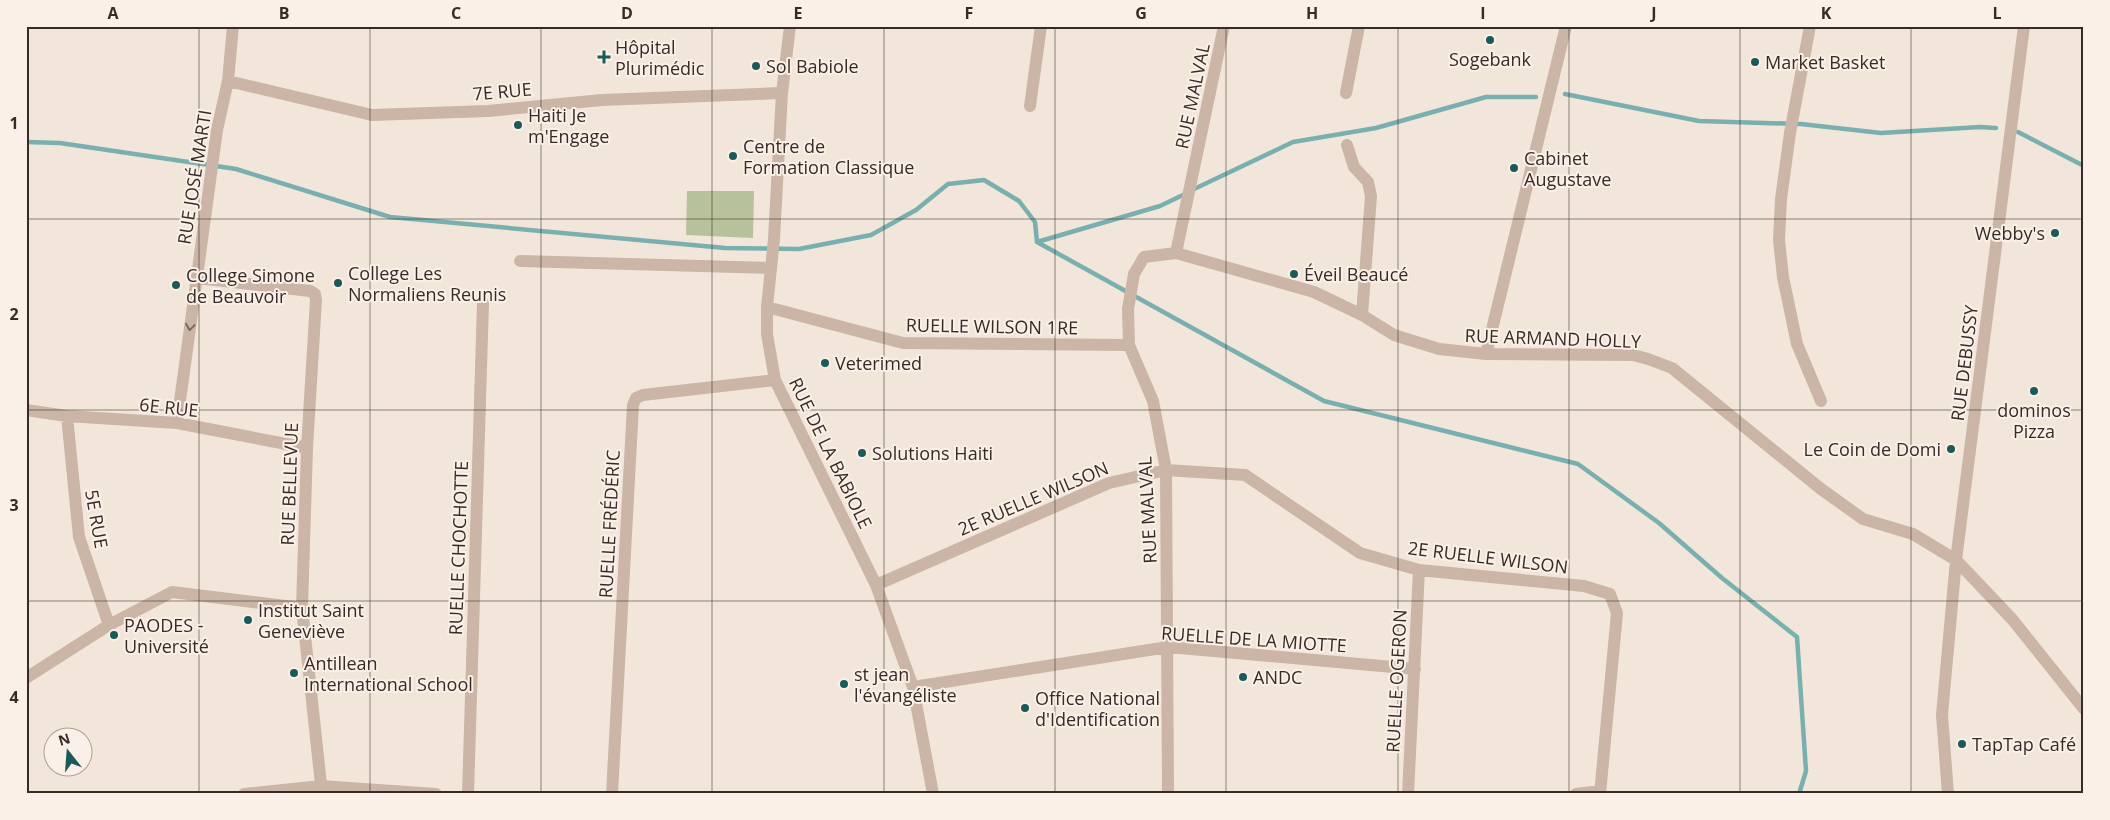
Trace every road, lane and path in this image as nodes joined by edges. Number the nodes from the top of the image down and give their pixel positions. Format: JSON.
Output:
{"nodes":[{"id":1,"x":232,"y":26,"type":"edge"},
{"id":2,"x":790,"y":26,"type":"edge"},
{"id":3,"x":1041,"y":26,"type":"edge"},
{"id":4,"x":1224,"y":26,"type":"edge"},
{"id":5,"x":1359,"y":26,"type":"edge"},
{"id":6,"x":1566,"y":26,"type":"edge"},
{"id":7,"x":1810,"y":26,"type":"edge"},
{"id":8,"x":2024,"y":26,"type":"edge"},
{"id":9,"x":228,"y":81,"type":"junction"},
{"id":10,"x":782,"y":93,"type":"junction"},
{"id":11,"x":1346,"y":93,"type":"dead end"},
{"id":12,"x":1030,"y":106,"type":"dead end"},
{"id":13,"x":1347,"y":146,"type":"dead end"},
{"id":14,"x":1176,"y":253,"type":"junction"},
{"id":15,"x":520,"y":262,"type":"dead end"},
{"id":16,"x":772,"y":263,"type":"junction"},
{"id":17,"x":197,"y":278,"type":"junction"},
{"id":18,"x":483,"y":303,"type":"dead end"},
{"id":19,"x":767,"y":307,"type":"junction"},
{"id":20,"x":1362,"y":315,"type":"junction"},
{"id":21,"x":1129,"y":346,"type":"junction"},
{"id":22,"x":1486,"y":354,"type":"junction"},
{"id":23,"x":775,"y":380,"type":"junction"},
{"id":24,"x":1821,"y":401,"type":"dead end"},
{"id":25,"x":26,"y":410,"type":"edge"},
{"id":26,"x":67,"y":416,"type":"junction"},
{"id":27,"x":177,"y":423,"type":"junction"},
{"id":28,"x":307,"y":448,"type":"junction"},
{"id":29,"x":1166,"y":470,"type":"junction"},
{"id":30,"x":1956,"y":560,"type":"junction"},
{"id":31,"x":1419,"y":570,"type":"junction"},
{"id":32,"x":876,"y":585,"type":"junction"},
{"id":33,"x":302,"y":608,"type":"junction"},
{"id":34,"x":109,"y":625,"type":"junction"},
{"id":35,"x":1168,"y":647,"type":"junction"},
{"id":36,"x":1415,"y":669,"type":"junction"},
{"id":37,"x":26,"y":678,"type":"edge"},
{"id":38,"x":913,"y":687,"type":"junction"},
{"id":39,"x":2084,"y":709,"type":"edge"},
{"id":40,"x":321,"y":790,"type":"edge"},
{"id":41,"x":1600,"y":792,"type":"edge"},
{"id":42,"x":244,"y":794,"type":"edge"},
{"id":43,"x":436,"y":794,"type":"edge"},
{"id":44,"x":468,"y":794,"type":"edge"},
{"id":45,"x":612,"y":794,"type":"edge"},
{"id":46,"x":933,"y":794,"type":"edge"},
{"id":47,"x":1168,"y":794,"type":"edge"},
{"id":48,"x":1408,"y":794,"type":"edge"},
{"id":49,"x":1576,"y":794,"type":"edge"},
{"id":50,"x":1948,"y":794,"type":"edge"}],
"edges":[{"from":1,"to":9,"type":"street","name":"RUE JOSÉ MARTI"},
{"from":2,"to":10,"type":"street","name":"RUE DE LA BABIOLE"},
{"from":3,"to":12,"type":"street"},
{"from":4,"to":14,"type":"street","name":"RUE MALVAL"},
{"from":5,"to":11,"type":"street"},
{"from":6,"to":22,"type":"street"},
{"from":7,"to":24,"type":"street"},
{"from":8,"to":30,"type":"street","name":"RUE DEBUSSY"},
{"from":9,"to":10,"type":"street","name":"7E RUE"},
{"from":9,"to":17,"type":"street","name":"RUE JOSÉ MARTI"},
{"from":10,"to":16,"type":"street","name":"RUE DE LA BABIOLE"},
{"from":13,"to":20,"type":"street"},
{"from":14,"to":20,"type":"street","name":"RUE ARMAND HOLLY"},
{"from":14,"to":21,"type":"street","name":"RUE MALVAL"},
{"from":15,"to":16,"type":"street"},
{"from":16,"to":19,"type":"street","name":"RUE DE LA BABIOLE"},
{"from":17,"to":27,"type":"street","name":"RUE JOSÉ MARTI","one_way":true},
{"from":17,"to":28,"type":"street","name":"RUE BELLEVUE"},
{"from":18,"to":44,"type":"street","name":"RUELLE CHOCHOTTE"},
{"from":19,"to":21,"type":"street","name":"RUELLE WILSON 1RE"},
{"from":19,"to":23,"type":"street","name":"RUE DE LA BABIOLE"},
{"from":20,"to":22,"type":"street","name":"RUE ARMAND HOLLY"},
{"from":21,"to":29,"type":"street","name":"RUE MALVAL"},
{"from":22,"to":30,"type":"street","name":"RUE ARMAND HOLLY"},
{"from":23,"to":32,"type":"street","name":"RUE DE LA BABIOLE"},
{"from":23,"to":45,"type":"street","name":"RUELLE FRÉDÉRIC"},
{"from":25,"to":26,"type":"street","name":"6E RUE"},
{"from":26,"to":27,"type":"street","name":"6E RUE"},
{"from":26,"to":34,"type":"street","name":"5E RUE"},
{"from":27,"to":28,"type":"street","name":"6E RUE"},
{"from":28,"to":33,"type":"street","name":"RUE BELLEVUE"},
{"from":29,"to":31,"type":"street","name":"2E RUELLE WILSON"},
{"from":29,"to":32,"type":"street","name":"2E RUELLE WILSON"},
{"from":29,"to":35,"type":"street","name":"RUE MALVAL"},
{"from":30,"to":39,"type":"street","name":"RUE ARMAND HOLLY"},
{"from":30,"to":50,"type":"street","name":"RUE DEBUSSY"},
{"from":31,"to":36,"type":"street","name":"RUELLE OGERON"},
{"from":31,"to":41,"type":"street","name":"2E RUELLE WILSON"},
{"from":32,"to":38,"type":"street","name":"RUE DE LA BABIOLE"},
{"from":33,"to":34,"type":"street"},
{"from":33,"to":40,"type":"street","name":"RUE BELLEVUE"},
{"from":34,"to":37,"type":"street"},
{"from":35,"to":36,"type":"street","name":"RUELLE DE LA MIOTTE"},
{"from":35,"to":38,"type":"street","name":"RUELLE DE LA MIOTTE"},
{"from":35,"to":47,"type":"street","name":"RUE MALVAL"},
{"from":36,"to":48,"type":"street","name":"RUELLE OGERON"},
{"from":38,"to":46,"type":"street","name":"RUE DE LA BABIOLE"},
{"from":40,"to":42,"type":"street"},
{"from":40,"to":43,"type":"street"},
{"from":41,"to":49,"type":"street"}]}
